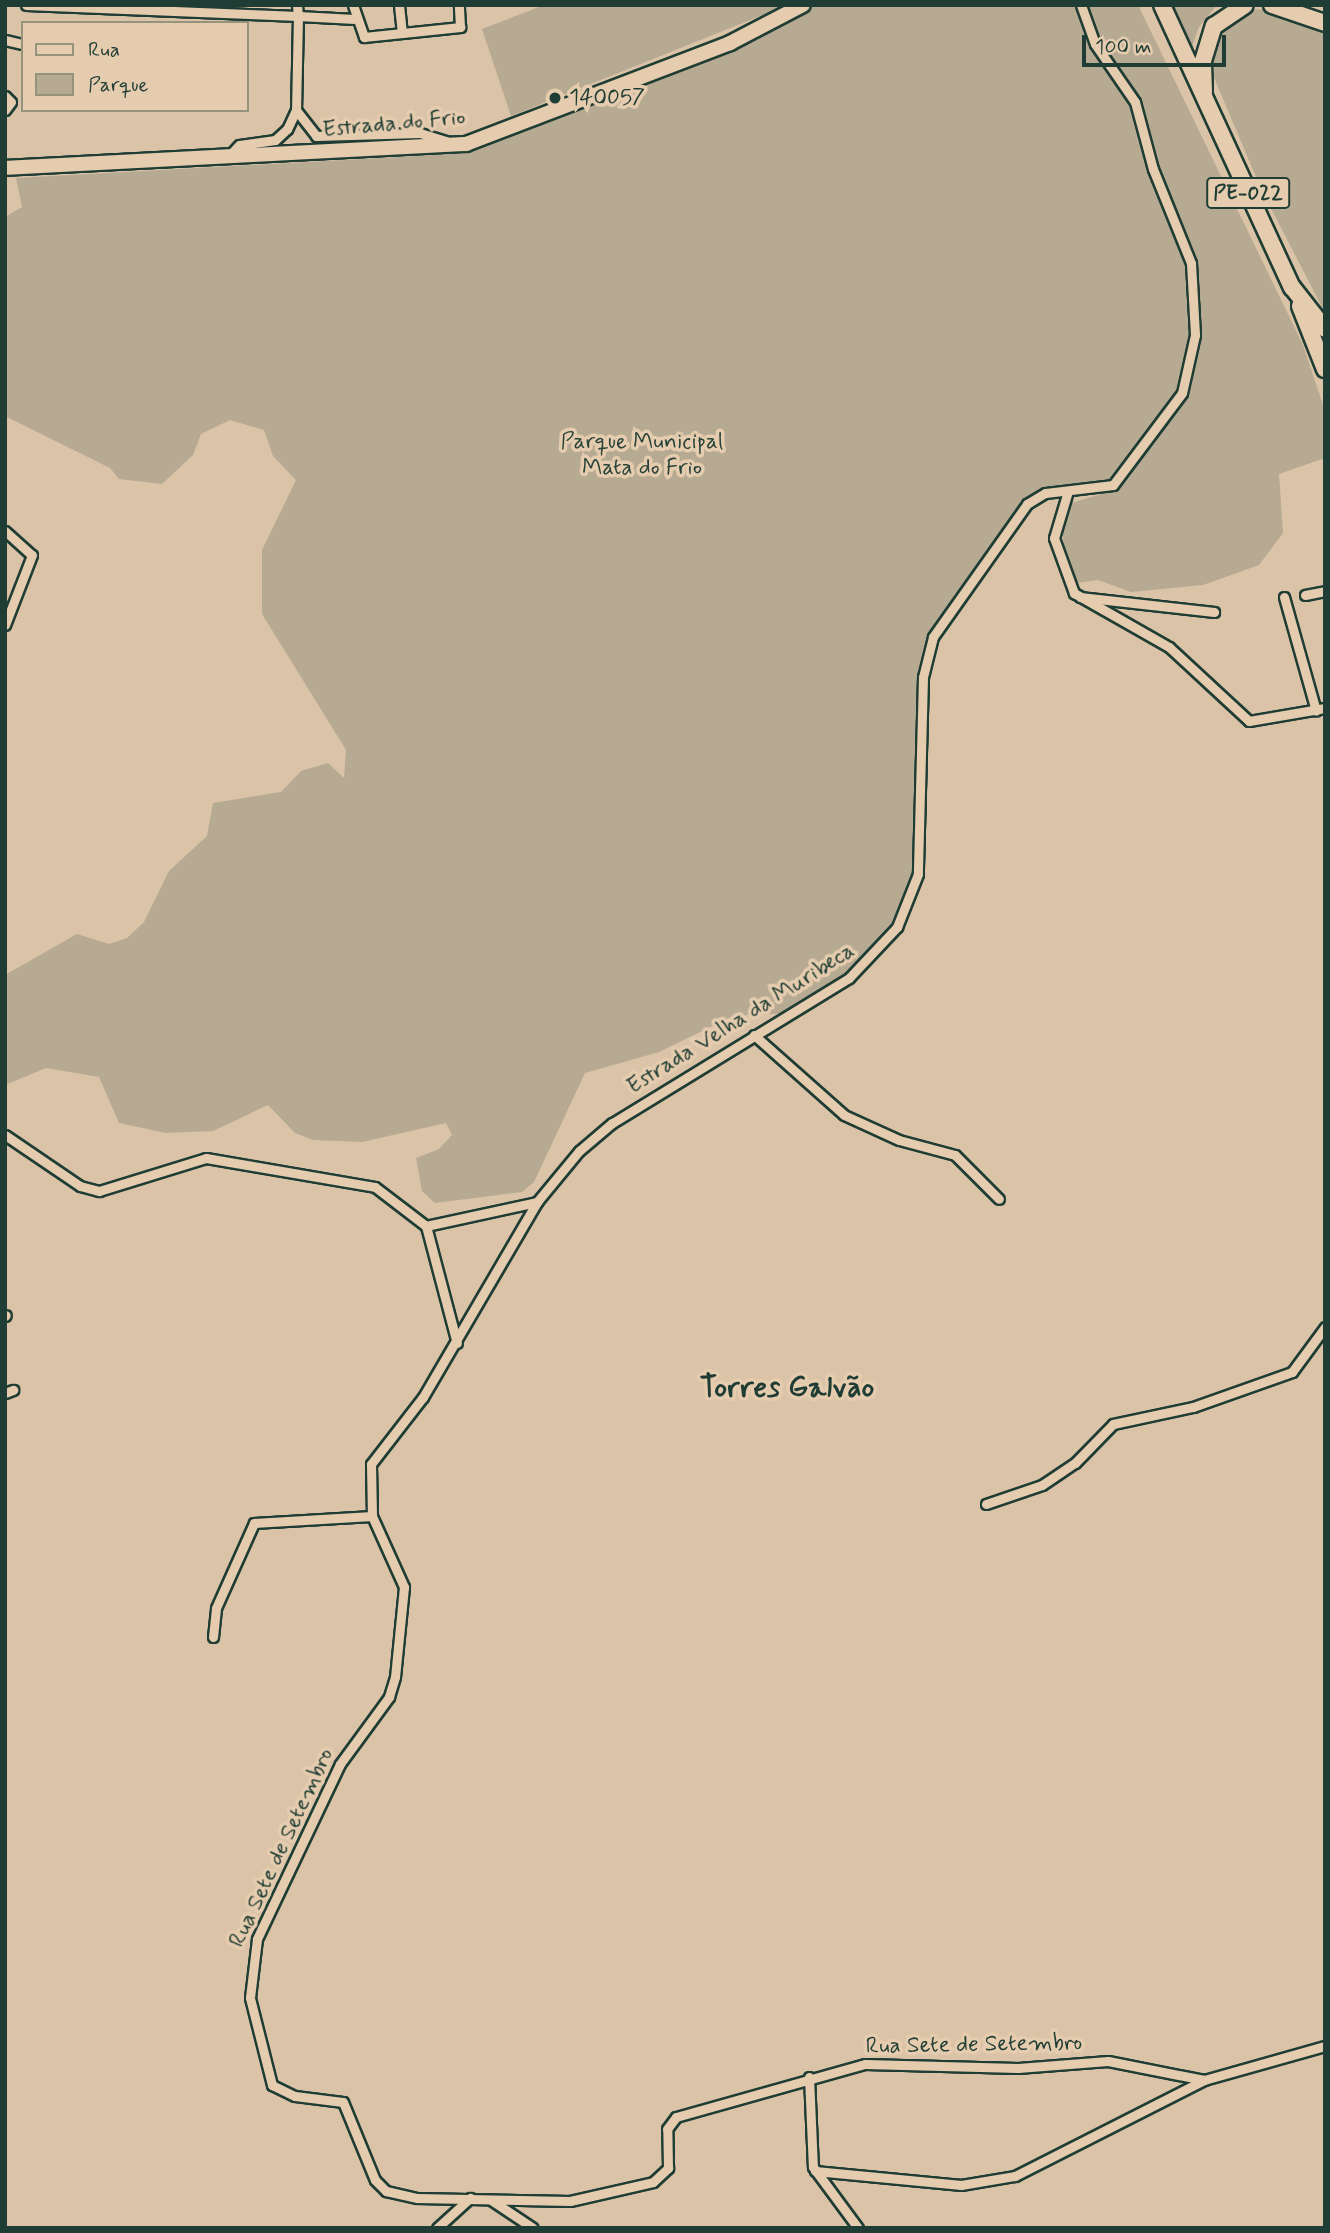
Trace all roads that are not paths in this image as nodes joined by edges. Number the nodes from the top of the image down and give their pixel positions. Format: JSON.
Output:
{"nodes":[{"id":1,"x":26,"y":5,"type":"edge"},
{"id":2,"x":297,"y":5,"type":"edge"},
{"id":3,"x":353,"y":5,"type":"edge"},
{"id":4,"x":399,"y":5,"type":"edge"},
{"id":5,"x":459,"y":5,"type":"edge"},
{"id":6,"x":803,"y":5,"type":"edge"},
{"id":7,"x":1152,"y":5,"type":"edge"},
{"id":8,"x":1162,"y":5,"type":"edge"},
{"id":9,"x":1245,"y":5,"type":"edge"},
{"id":10,"x":1272,"y":5,"type":"edge"},
{"id":11,"x":1291,"y":5,"type":"edge"},
{"id":12,"x":1081,"y":6,"type":"edge"},
{"id":13,"x":298,"y":16,"type":"junction"},
{"id":14,"x":355,"y":19,"type":"junction"},
{"id":15,"x":1320,"y":21,"type":"edge"},
{"id":16,"x":402,"y":33,"type":"junction"},
{"id":17,"x":1173,"y":35,"type":"junction"},
{"id":18,"x":5,"y":96,"type":"edge"},
{"id":19,"x":1204,"y":98,"type":"junction"},
{"id":20,"x":5,"y":110,"type":"edge"},
{"id":21,"x":296,"y":110,"type":"junction"},
{"id":22,"x":456,"y":144,"type":"junction"},
{"id":23,"x":226,"y":159,"type":"junction"},
{"id":24,"x":5,"y":168,"type":"edge"},
{"id":25,"x":1292,"y":287,"type":"junction"},
{"id":26,"x":1325,"y":329,"type":"edge"},
{"id":27,"x":1325,"y":369,"type":"edge"},
{"id":28,"x":1068,"y":491,"type":"junction"},
{"id":29,"x":5,"y":531,"type":"edge"},
{"id":30,"x":1325,"y":591,"type":"edge"},
{"id":31,"x":1305,"y":595,"type":"dead end"},
{"id":32,"x":1079,"y":597,"type":"junction"},
{"id":33,"x":1284,"y":597,"type":"dead end"},
{"id":34,"x":1214,"y":612,"type":"dead end"},
{"id":35,"x":5,"y":625,"type":"edge"},
{"id":36,"x":1320,"y":710,"type":"edge"},
{"id":37,"x":754,"y":1035,"type":"junction"},
{"id":38,"x":5,"y":1135,"type":"edge"},
{"id":39,"x":999,"y":1199,"type":"dead end"},
{"id":40,"x":537,"y":1202,"type":"junction"},
{"id":41,"x":426,"y":1226,"type":"junction"},
{"id":42,"x":1325,"y":1327,"type":"edge"},
{"id":43,"x":457,"y":1343,"type":"junction"},
{"id":44,"x":986,"y":1504,"type":"dead end"},
{"id":45,"x":372,"y":1516,"type":"junction"},
{"id":46,"x":404,"y":1587,"type":"joint"},
{"id":47,"x":213,"y":1637,"type":"dead end"},
{"id":48,"x":1325,"y":2046,"type":"edge"},
{"id":49,"x":809,"y":2077,"type":"junction"},
{"id":50,"x":1204,"y":2080,"type":"junction"},
{"id":51,"x":815,"y":2171,"type":"junction"},
{"id":52,"x":470,"y":2198,"type":"junction"},
{"id":53,"x":491,"y":2200,"type":"junction"},
{"id":54,"x":437,"y":2228,"type":"edge"},
{"id":55,"x":533,"y":2228,"type":"edge"},
{"id":56,"x":858,"y":2228,"type":"edge"}],
"edges":[{"from":1,"to":13,"type":"street"},
{"from":2,"to":13,"type":"street"},
{"from":3,"to":14,"type":"street"},
{"from":4,"to":16,"type":"street"},
{"from":5,"to":16,"type":"street"},
{"from":6,"to":22,"type":"main road","name":"Estrada do Frio"},
{"from":7,"to":17,"type":"highway"},
{"from":8,"to":17,"type":"highway"},
{"from":9,"to":19,"type":"highway"},
{"from":10,"to":15,"type":"highway"},
{"from":11,"to":15,"type":"highway"},
{"from":12,"to":28,"type":"street","name":"Estrada Velha da Muribeca"},
{"from":13,"to":14,"type":"street"},
{"from":13,"to":21,"type":"street"},
{"from":14,"to":16,"type":"street"},
{"from":17,"to":19,"type":"highway"},
{"from":18,"to":20,"type":"street"},
{"from":19,"to":25,"type":"highway","number":"PE-022"},
{"from":21,"to":22,"type":"street"},
{"from":21,"to":23,"type":"street"},
{"from":22,"to":23,"type":"main road","name":"Estrada do Frio"},
{"from":23,"to":24,"type":"main road","name":"Estrada do Frio"},
{"from":25,"to":26,"type":"highway","number":"PE-022"},
{"from":25,"to":27,"type":"highway"},
{"from":28,"to":32,"type":"street"},
{"from":28,"to":37,"type":"street","name":"Estrada Velha da Muribeca"},
{"from":29,"to":35,"type":"street"},
{"from":30,"to":31,"type":"street"},
{"from":32,"to":34,"type":"street"},
{"from":32,"to":36,"type":"street"},
{"from":33,"to":36,"type":"street"},
{"from":37,"to":39,"type":"street"},
{"from":37,"to":40,"type":"street","name":"Estrada Velha da Muribeca"},
{"from":38,"to":41,"type":"street"},
{"from":40,"to":41,"type":"street"},
{"from":40,"to":43,"type":"street","name":"Estrada Velha da Muribeca"},
{"from":41,"to":43,"type":"street"},
{"from":42,"to":44,"type":"street"},
{"from":43,"to":45,"type":"street","name":"Estrada Velha da Muribeca"},
{"from":45,"to":46,"type":"street","name":"Estrada Velha da Muribeca"},
{"from":45,"to":47,"type":"street"},
{"from":46,"to":52,"type":"street","name":"Rua Sete de Setembro"},
{"from":48,"to":50,"type":"street","name":"Rua Sete de Setembro"},
{"from":49,"to":50,"type":"street","name":"Rua Sete de Setembro"},
{"from":49,"to":51,"type":"street"},
{"from":49,"to":53,"type":"street","name":"Rua Sete de Setembro"},
{"from":50,"to":51,"type":"street"},
{"from":51,"to":56,"type":"street"},
{"from":52,"to":53,"type":"street","name":"Rua Sete de Setembro"},
{"from":52,"to":54,"type":"street"},
{"from":53,"to":55,"type":"street"}]}
